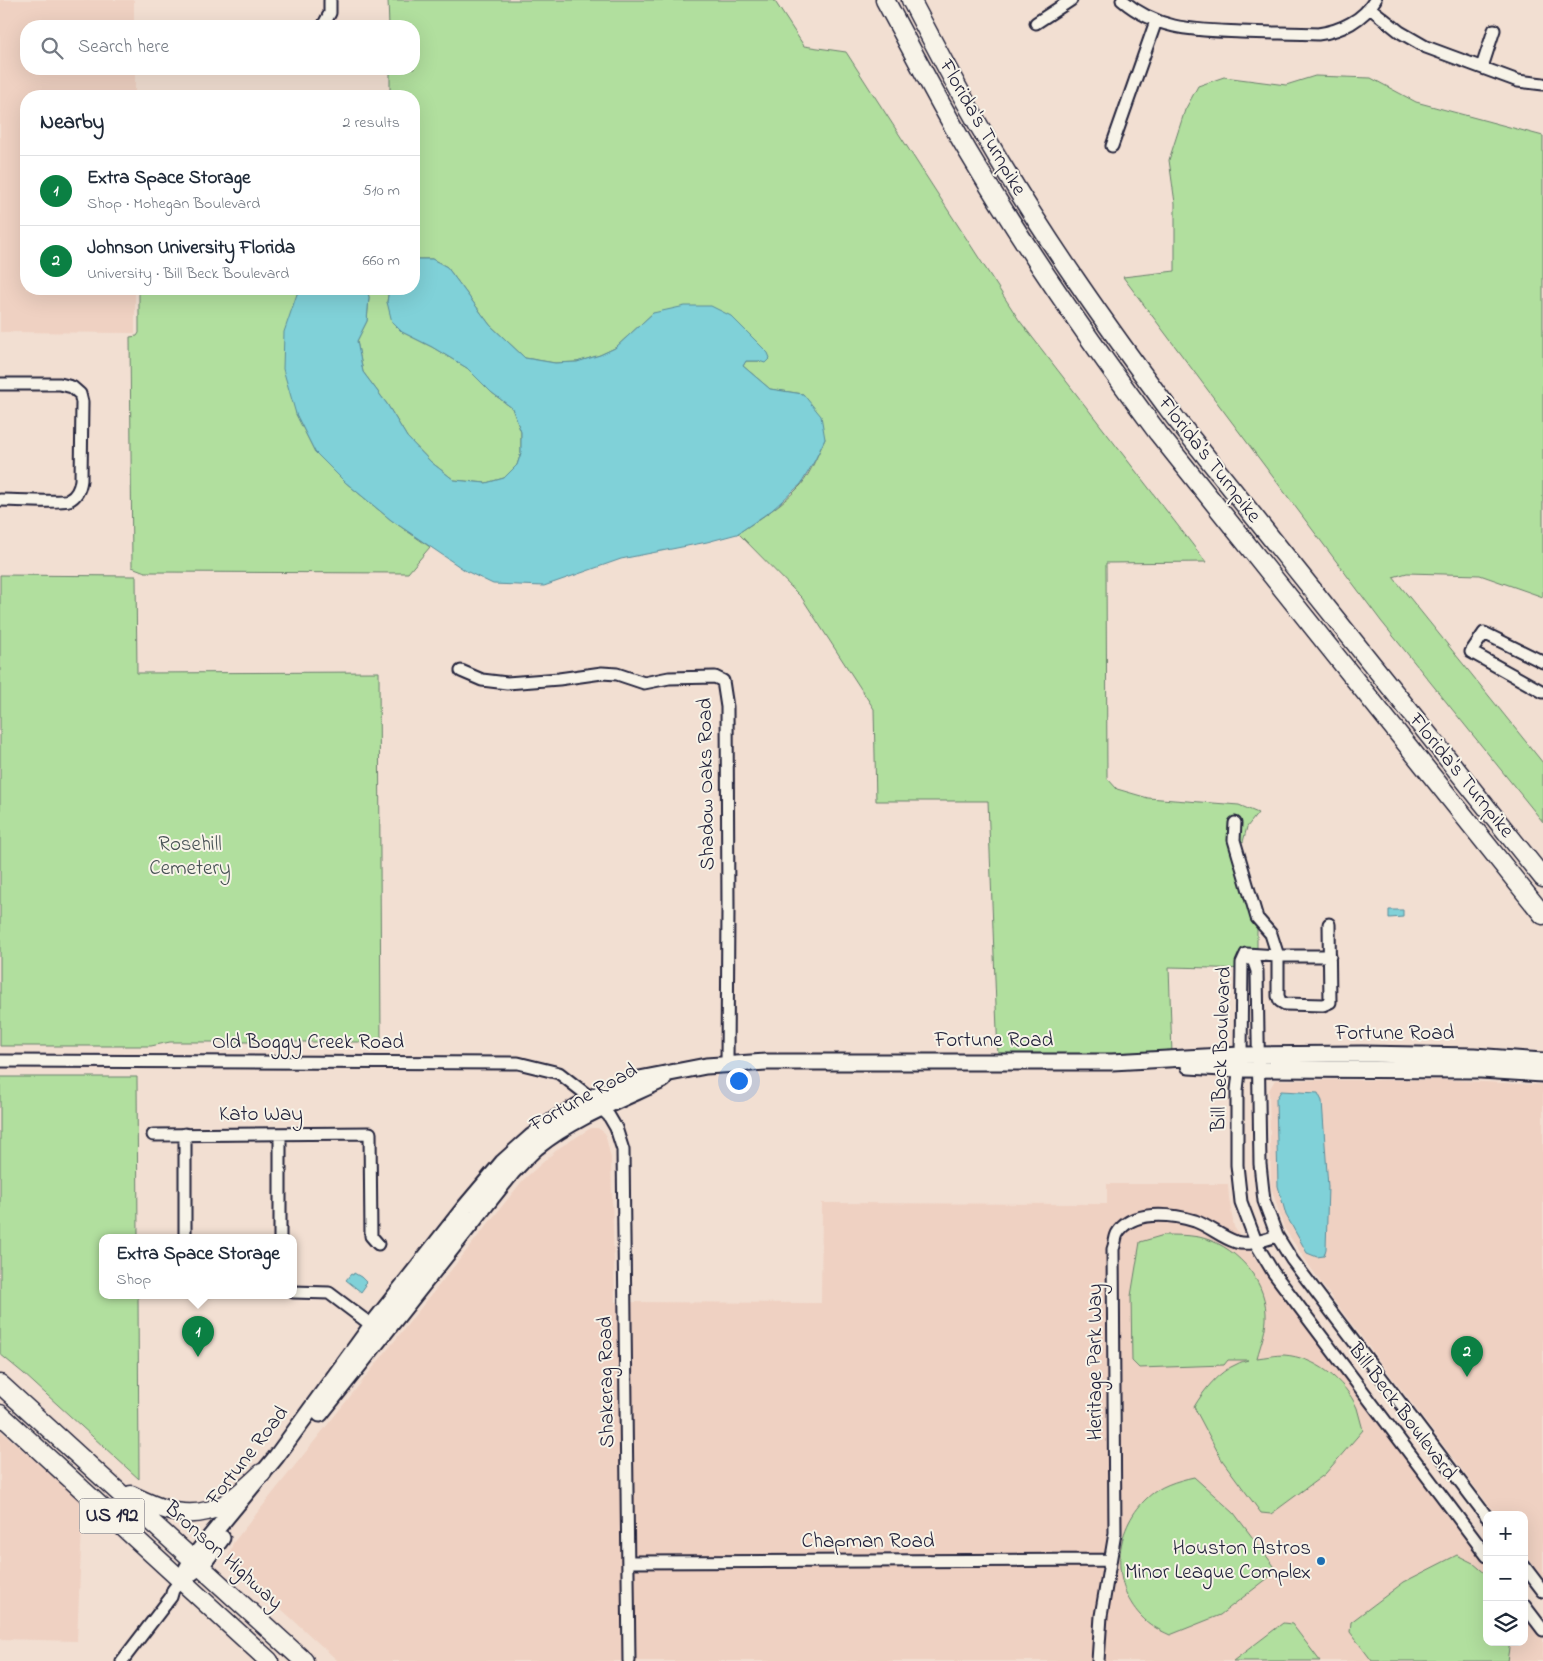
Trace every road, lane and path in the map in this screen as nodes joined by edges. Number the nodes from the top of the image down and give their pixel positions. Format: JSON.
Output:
{"nodes":[{"id":1,"x":330,"y":0,"type":"edge"},
{"id":2,"x":885,"y":0,"type":"edge"},
{"id":3,"x":911,"y":0,"type":"edge"},
{"id":4,"x":1071,"y":0,"type":"edge"},
{"id":5,"x":1122,"y":0,"type":"edge"},
{"id":6,"x":1372,"y":4,"type":"edge"},
{"id":7,"x":326,"y":20,"type":"edge"},
{"id":8,"x":1156,"y":21,"type":"junction"},
{"id":9,"x":1036,"y":23,"type":"dead end"},
{"id":10,"x":1494,"y":30,"type":"dead end"},
{"id":11,"x":1482,"y":67,"type":"junction"},
{"id":12,"x":1543,"y":84,"type":"edge"},
{"id":13,"x":1112,"y":146,"type":"dead end"},
{"id":14,"x":0,"y":384,"type":"edge"},
{"id":15,"x":0,"y":500,"type":"edge"},
{"id":16,"x":1543,"y":662,"type":"edge"},
{"id":17,"x":461,"y":671,"type":"dead end"},
{"id":18,"x":1543,"y":692,"type":"edge"},
{"id":19,"x":1235,"y":823,"type":"dead end"},
{"id":20,"x":1543,"y":878,"type":"edge"},
{"id":21,"x":1543,"y":915,"type":"edge"},
{"id":22,"x":1329,"y":924,"type":"dead end"},
{"id":23,"x":1246,"y":954,"type":"junction"},
{"id":24,"x":1278,"y":956,"type":"junction"},
{"id":25,"x":1330,"y":956,"type":"junction"},
{"id":26,"x":1543,"y":1061,"type":"edge"},
{"id":27,"x":0,"y":1062,"type":"edge"},
{"id":28,"x":1240,"y":1062,"type":"junction"},
{"id":29,"x":1258,"y":1062,"type":"junction"},
{"id":30,"x":1362,"y":1062,"type":"junction"},
{"id":31,"x":726,"y":1064,"type":"junction"},
{"id":32,"x":1543,"y":1074,"type":"edge"},
{"id":33,"x":597,"y":1103,"type":"junction"},
{"id":34,"x":153,"y":1134,"type":"dead end"},
{"id":35,"x":185,"y":1134,"type":"junction"},
{"id":36,"x":280,"y":1134,"type":"junction"},
{"id":37,"x":185,"y":1234,"type":"edge"},
{"id":38,"x":280,"y":1234,"type":"edge"},
{"id":39,"x":1277,"y":1236,"type":"junction"},
{"id":40,"x":1256,"y":1242,"type":"junction"},
{"id":41,"x":378,"y":1244,"type":"dead end"},
{"id":42,"x":297,"y":1292,"type":"edge"},
{"id":43,"x":377,"y":1330,"type":"junction"},
{"id":44,"x":0,"y":1384,"type":"edge"},
{"id":45,"x":0,"y":1414,"type":"edge"},
{"id":46,"x":262,"y":1473,"type":"junction"},
{"id":47,"x":114,"y":1486,"type":"junction"},
{"id":48,"x":1483,"y":1512,"type":"edge"},
{"id":49,"x":1483,"y":1551,"type":"edge"},
{"id":50,"x":1110,"y":1560,"type":"junction"},
{"id":51,"x":196,"y":1562,"type":"junction"},
{"id":52,"x":628,"y":1562,"type":"junction"},
{"id":53,"x":1528,"y":1571,"type":"edge"},
{"id":54,"x":177,"y":1585,"type":"junction"},
{"id":55,"x":1543,"y":1591,"type":"edge"},
{"id":56,"x":1528,"y":1610,"type":"edge"},
{"id":57,"x":1543,"y":1630,"type":"edge"},
{"id":58,"x":113,"y":1661,"type":"edge"},
{"id":59,"x":122,"y":1661,"type":"edge"},
{"id":60,"x":269,"y":1661,"type":"edge"},
{"id":61,"x":304,"y":1661,"type":"edge"},
{"id":62,"x":629,"y":1661,"type":"edge"},
{"id":63,"x":1098,"y":1661,"type":"edge"}],
"edges":[{"from":1,"to":7,"type":"street"},
{"from":2,"to":21,"type":"highway","name":"Florida's Turnpike"},
{"from":3,"to":20,"type":"highway","name":"Florida's Turnpike"},
{"from":4,"to":9,"type":"street"},
{"from":5,"to":8,"type":"street"},
{"from":6,"to":8,"type":"street"},
{"from":6,"to":11,"type":"street"},
{"from":8,"to":13,"type":"street"},
{"from":10,"to":11,"type":"street"},
{"from":11,"to":12,"type":"street"},
{"from":14,"to":15,"type":"street"},
{"from":16,"to":18,"type":"street"},
{"from":17,"to":31,"type":"street","name":"Shadow Oaks Road"},
{"from":19,"to":24,"type":"street"},
{"from":22,"to":25,"type":"street"},
{"from":23,"to":24,"type":"street"},
{"from":23,"to":28,"type":"street","name":"Bill Beck Boulevard"},
{"from":23,"to":29,"type":"street","name":"Bill Beck Boulevard"},
{"from":24,"to":25,"type":"street"},
{"from":24,"to":25,"type":"street"},
{"from":26,"to":30,"type":"main road","name":"Fortune Road"},
{"from":27,"to":33,"type":"street","name":"Old Boggy Creek Road"},
{"from":28,"to":29,"type":"main road","name":"Fortune Road"},
{"from":28,"to":31,"type":"main road","name":"Fortune Road"},
{"from":28,"to":40,"type":"street","name":"Bill Beck Boulevard"},
{"from":29,"to":30,"type":"main road","name":"Fortune Road"},
{"from":29,"to":39,"type":"street","name":"Bill Beck Boulevard"},
{"from":30,"to":32,"type":"main road","name":"Fortune Road"},
{"from":31,"to":33,"type":"main road","name":"Fortune Road"},
{"from":33,"to":43,"type":"main road","name":"Fortune Road"},
{"from":33,"to":52,"type":"street","name":"Shakerag Road"},
{"from":34,"to":35,"type":"street","name":"Kato Way"},
{"from":35,"to":36,"type":"street","name":"Kato Way"},
{"from":35,"to":37,"type":"street"},
{"from":36,"to":38,"type":"street"},
{"from":36,"to":41,"type":"street","name":"Kato Way"},
{"from":39,"to":40,"type":"street","name":"Heritage Park Way"},
{"from":39,"to":48,"type":"street","name":"Bill Beck Boulevard"},
{"from":40,"to":49,"type":"street","name":"Bill Beck Boulevard"},
{"from":40,"to":50,"type":"street","name":"Heritage Park Way"},
{"from":42,"to":43,"type":"street"},
{"from":43,"to":46,"type":"main road","name":"Fortune Road"},
{"from":43,"to":51,"type":"main road","name":"Fortune Road"},
{"from":44,"to":47,"type":"highway","name":"Bronson Highway","number":"US 192"},
{"from":45,"to":54,"type":"highway","number":"US 192"},
{"from":46,"to":47,"type":"highway"},
{"from":46,"to":51,"type":"main road","name":"Fortune Road"},
{"from":47,"to":51,"type":"highway","name":"Bronson Highway","number":"US 192"},
{"from":50,"to":52,"type":"street","name":"Chapman Road"},
{"from":50,"to":63,"type":"street","name":"Heritage Park Way"},
{"from":51,"to":54,"type":"main road","name":"Fortune Road"},
{"from":51,"to":61,"type":"highway","name":"Bronson Highway","number":"US 192"},
{"from":52,"to":62,"type":"street","name":"Shakerag Road"},
{"from":53,"to":55,"type":"street"},
{"from":54,"to":58,"type":"street"},
{"from":54,"to":59,"type":"street"},
{"from":54,"to":60,"type":"highway","number":"US 192"},
{"from":56,"to":57,"type":"street"}]}
